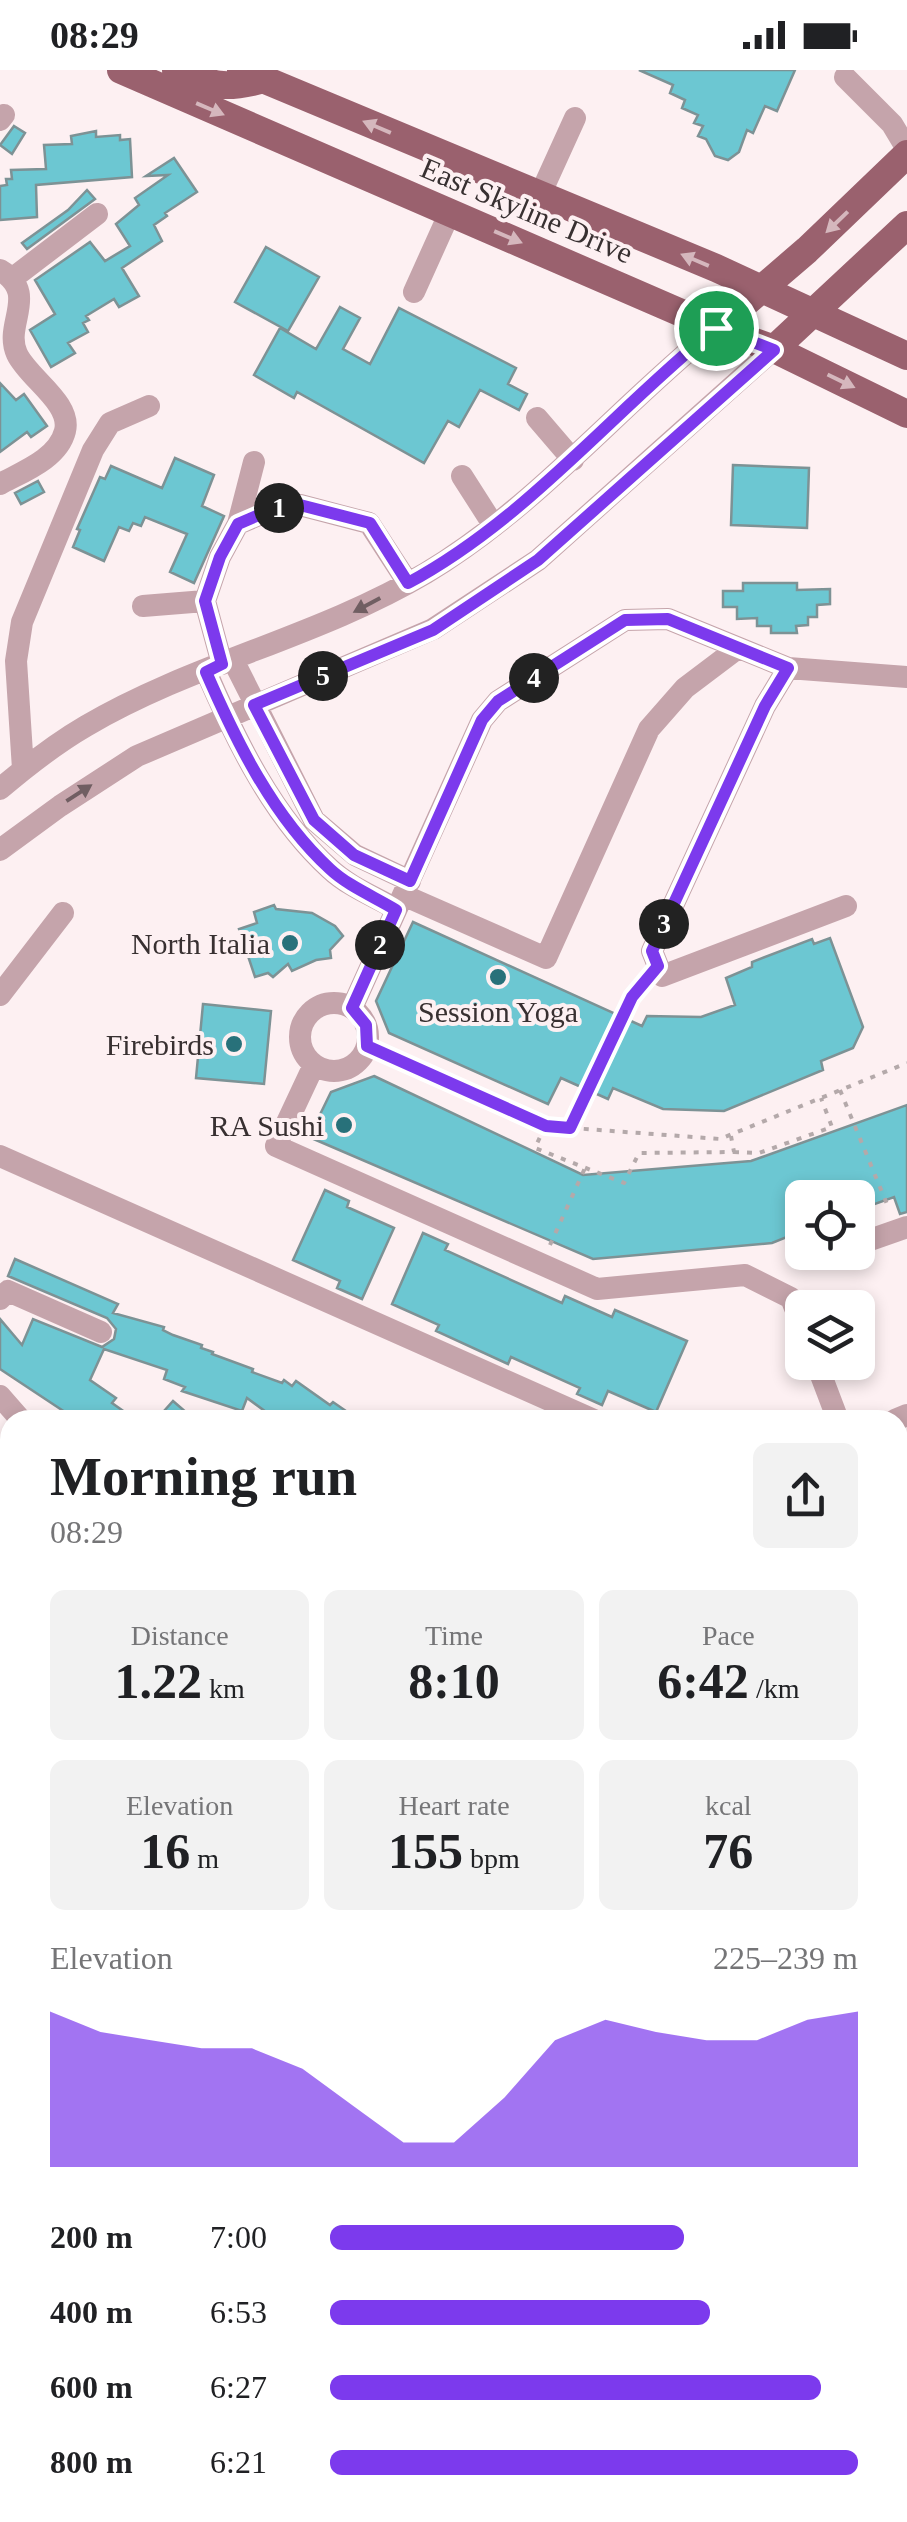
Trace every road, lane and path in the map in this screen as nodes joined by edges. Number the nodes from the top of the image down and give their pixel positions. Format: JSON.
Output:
{"nodes":[{"id":1,"x":120,"y":70,"type":"edge"},
{"id":2,"x":176,"y":70,"type":"edge"},
{"id":3,"x":258,"y":73,"type":"edge"},
{"id":4,"x":845,"y":77,"type":"dead end"},
{"id":5,"x":574,"y":118,"type":"dead end"},
{"id":6,"x":907,"y":151,"type":"edge"},
{"id":7,"x":540,"y":196,"type":"junction"},
{"id":8,"x":450,"y":212,"type":"junction"},
{"id":9,"x":97,"y":214,"type":"dead end"},
{"id":10,"x":907,"y":225,"type":"edge"},
{"id":11,"x":6,"y":274,"type":"edge"},
{"id":12,"x":761,"y":289,"type":"junction"},
{"id":13,"x":414,"y":292,"type":"dead end"},
{"id":14,"x":813,"y":312,"type":"junction"},
{"id":15,"x":716,"y":328,"type":"junction"},
{"id":16,"x":774,"y":350,"type":"junction"},
{"id":17,"x":7,"y":351,"type":"edge"},
{"id":18,"x":907,"y":356,"type":"edge"},
{"id":19,"x":148,"y":406,"type":"dead end"},
{"id":20,"x":907,"y":414,"type":"edge"},
{"id":21,"x":537,"y":418,"type":"dead end"},
{"id":22,"x":573,"y":460,"type":"junction"},
{"id":23,"x":254,"y":462,"type":"dead end"},
{"id":24,"x":462,"y":476,"type":"dead end"},
{"id":25,"x":0,"y":484,"type":"edge"},
{"id":26,"x":238,"y":524,"type":"junction"},
{"id":27,"x":494,"y":526,"type":"junction"},
{"id":28,"x":408,"y":583,"type":"junction"},
{"id":29,"x":205,"y":601,"type":"junction"},
{"id":30,"x":143,"y":606,"type":"dead end"},
{"id":31,"x":738,"y":648,"type":"junction"},
{"id":32,"x":220,"y":665,"type":"junction"},
{"id":33,"x":788,"y":668,"type":"junction"},
{"id":34,"x":907,"y":677,"type":"edge"},
{"id":35,"x":254,"y":705,"type":"junction"},
{"id":36,"x":226,"y":718,"type":"junction"},
{"id":37,"x":23,"y":769,"type":"junction"},
{"id":38,"x":0,"y":789,"type":"edge"},
{"id":39,"x":0,"y":850,"type":"edge"},
{"id":40,"x":403,"y":895,"type":"junction"},
{"id":41,"x":846,"y":906,"type":"dead end"},
{"id":42,"x":63,"y":912,"type":"dead end"},
{"id":43,"x":658,"y":966,"type":"junction"},
{"id":44,"x":0,"y":995,"type":"edge"},
{"id":45,"x":352,"y":1008,"type":"junction"},
{"id":46,"x":367,"y":1046,"type":"junction"},
{"id":47,"x":907,"y":1063,"type":"edge"},
{"id":48,"x":314,"y":1064,"type":"junction"},
{"id":49,"x":840,"y":1090,"type":"junction"},
{"id":50,"x":822,"y":1098,"type":"junction"},
{"id":51,"x":546,"y":1126,"type":"junction"},
{"id":52,"x":570,"y":1128,"type":"junction"},
{"id":53,"x":731,"y":1135,"type":"junction"},
{"id":54,"x":734,"y":1152,"type":"junction"},
{"id":55,"x":0,"y":1156,"type":"edge"},
{"id":56,"x":585,"y":1168,"type":"junction"},
{"id":57,"x":888,"y":1209,"type":"dead end"},
{"id":58,"x":907,"y":1227,"type":"edge"},
{"id":59,"x":875,"y":1238,"type":"edge"},
{"id":60,"x":547,"y":1252,"type":"dead end"},
{"id":61,"x":4,"y":1295,"type":"edge"},
{"id":62,"x":785,"y":1295,"type":"edge"},
{"id":63,"x":102,"y":1332,"type":"dead end"},
{"id":64,"x":823,"y":1380,"type":"edge"},
{"id":65,"x":572,"y":1410,"type":"edge"},
{"id":66,"x":834,"y":1410,"type":"edge"}],
"edges":[{"from":1,"to":8,"type":"main road","name":"East Skyline Drive","one_way":true},
{"from":2,"to":3,"type":"main road"},
{"from":7,"to":3,"type":"main road","name":"East Skyline Drive","one_way":true},
{"from":4,"to":6,"type":"street"},
{"from":5,"to":7,"type":"street"},
{"from":6,"to":12,"type":"main road","one_way":true},
{"from":12,"to":7,"type":"main road","name":"East Skyline Drive","one_way":true},
{"from":8,"to":13,"type":"street"},
{"from":8,"to":15,"type":"main road","name":"East Skyline Drive","one_way":true},
{"from":9,"to":11,"type":"street"},
{"from":10,"to":14,"type":"main road"},
{"from":11,"to":17,"type":"street"},
{"from":12,"to":14,"type":"main road","name":"East Skyline Drive"},
{"from":12,"to":15,"type":"main road"},
{"from":14,"to":16,"type":"main road"},
{"from":14,"to":18,"type":"main road","name":"East Skyline Drive"},
{"from":15,"to":16,"type":"main road","name":"East Skyline Drive"},
{"from":15,"to":22,"type":"street"},
{"from":16,"to":20,"type":"main road","name":"East Skyline Drive","one_way":true},
{"from":16,"to":35,"type":"street"},
{"from":17,"to":25,"type":"street"},
{"from":19,"to":37,"type":"street"},
{"from":21,"to":22,"type":"street"},
{"from":22,"to":27,"type":"street"},
{"from":23,"to":26,"type":"street"},
{"from":24,"to":27,"type":"street"},
{"from":26,"to":28,"type":"street"},
{"from":26,"to":29,"type":"street"},
{"from":27,"to":28,"type":"street"},
{"from":28,"to":32,"type":"street","one_way":true},
{"from":29,"to":30,"type":"street"},
{"from":29,"to":32,"type":"street"},
{"from":31,"to":33,"type":"street"},
{"from":31,"to":40,"type":"street"},
{"from":31,"to":40,"type":"street"},
{"from":32,"to":35,"type":"street"},
{"from":32,"to":36,"type":"street"},
{"from":32,"to":37,"type":"street"},
{"from":33,"to":34,"type":"street"},
{"from":33,"to":43,"type":"street"},
{"from":35,"to":36,"type":"street"},
{"from":35,"to":40,"type":"street"},
{"from":39,"to":36,"type":"street","one_way":true},
{"from":36,"to":40,"type":"street"},
{"from":37,"to":38,"type":"street"},
{"from":40,"to":45,"type":"street"},
{"from":41,"to":43,"type":"street"},
{"from":42,"to":44,"type":"street"},
{"from":43,"to":52,"type":"path"},
{"from":45,"to":46,"type":"street"},
{"from":45,"to":48,"type":"street"},
{"from":46,"to":48,"type":"street"},
{"from":46,"to":51,"type":"path"},
{"from":47,"to":49,"type":"path"},
{"from":48,"to":62,"type":"street"},
{"from":49,"to":50,"type":"path"},
{"from":49,"to":57,"type":"path"},
{"from":50,"to":53,"type":"path"},
{"from":50,"to":54,"type":"path"},
{"from":51,"to":52,"type":"path"},
{"from":51,"to":56,"type":"path"},
{"from":52,"to":53,"type":"path"},
{"from":53,"to":54,"type":"path"},
{"from":54,"to":56,"type":"path"},
{"from":55,"to":65,"type":"street"},
{"from":56,"to":60,"type":"path"},
{"from":58,"to":59,"type":"street"},
{"from":61,"to":63,"type":"street"},
{"from":64,"to":66,"type":"street"}]}
